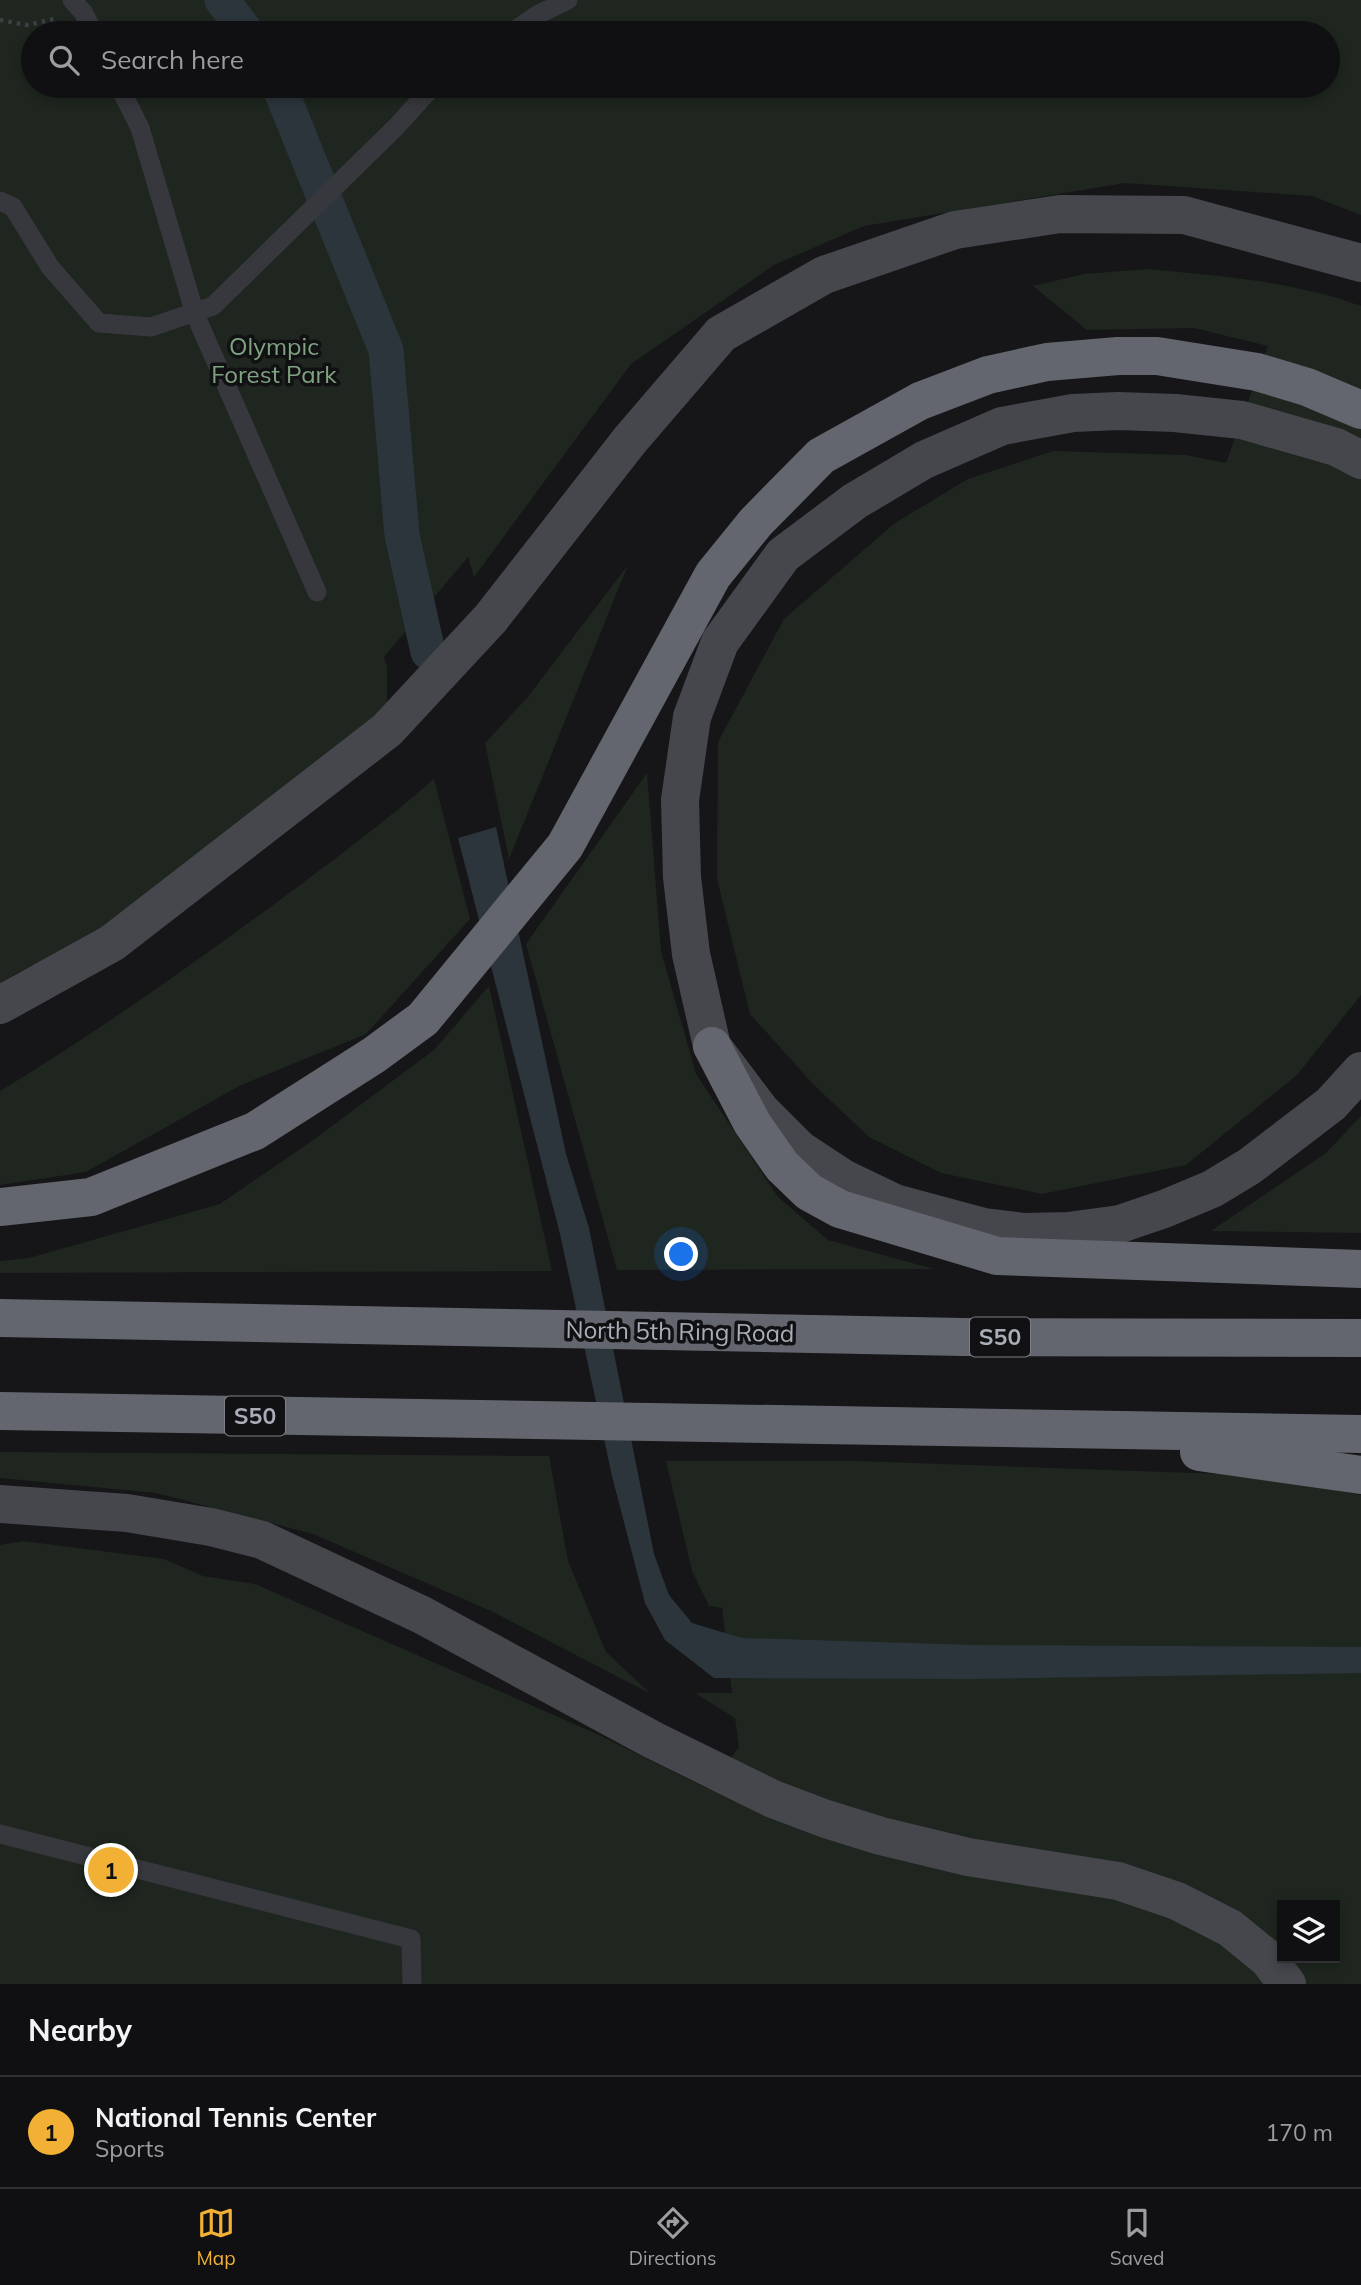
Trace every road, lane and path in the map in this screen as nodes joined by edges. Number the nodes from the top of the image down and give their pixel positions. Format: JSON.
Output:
{"nodes":[{"id":1,"x":568,"y":0,"type":"edge"},
{"id":2,"x":78,"y":6,"type":"edge"},
{"id":3,"x":0,"y":20,"type":"edge"},
{"id":4,"x":38,"y":21,"type":"edge"},
{"id":5,"x":528,"y":21,"type":"edge"},
{"id":6,"x":21,"y":24,"type":"edge"},
{"id":7,"x":125,"y":98,"type":"edge"},
{"id":8,"x":422,"y":98,"type":"edge"},
{"id":9,"x":0,"y":201,"type":"edge"},
{"id":10,"x":1361,"y":263,"type":"edge"},
{"id":11,"x":204,"y":310,"type":"junction"},
{"id":12,"x":1361,"y":410,"type":"edge"},
{"id":13,"x":1361,"y":460,"type":"edge"},
{"id":14,"x":317,"y":592,"type":"dead end"},
{"id":15,"x":0,"y":1005,"type":"edge"},
{"id":16,"x":712,"y":1046,"type":"junction"},
{"id":17,"x":1361,"y":1071,"type":"edge"},
{"id":18,"x":0,"y":1207,"type":"edge"},
{"id":19,"x":1361,"y":1269,"type":"edge"},
{"id":20,"x":0,"y":1318,"type":"edge"},
{"id":21,"x":1361,"y":1338,"type":"edge"},
{"id":22,"x":0,"y":1411,"type":"edge"},
{"id":23,"x":1027,"y":1429,"type":"junction"},
{"id":24,"x":1361,"y":1434,"type":"edge"},
{"id":25,"x":1361,"y":1475,"type":"edge"},
{"id":26,"x":0,"y":1504,"type":"edge"},
{"id":27,"x":0,"y":1834,"type":"edge"},
{"id":28,"x":411,"y":1984,"type":"edge"},
{"id":29,"x":1287,"y":1984,"type":"edge"}],
"edges":[{"from":1,"to":5,"type":"lane"},
{"from":2,"to":4,"type":"path"},
{"from":3,"to":6,"type":"path"},
{"from":7,"to":11,"type":"lane"},
{"from":8,"to":11,"type":"lane"},
{"from":9,"to":11,"type":"lane"},
{"from":10,"to":15,"type":"street"},
{"from":11,"to":14,"type":"lane"},
{"from":12,"to":18,"type":"highway"},
{"from":13,"to":16,"type":"street"},
{"from":16,"to":17,"type":"street"},
{"from":16,"to":19,"type":"highway"},
{"from":20,"to":21,"type":"highway","name":"North 5th Ring Road","number":"S50"},
{"from":22,"to":23,"type":"highway","number":"S50"},
{"from":23,"to":24,"type":"highway","number":"S50"},
{"from":23,"to":25,"type":"highway"},
{"from":26,"to":29,"type":"street"},
{"from":27,"to":28,"type":"lane"}]}
